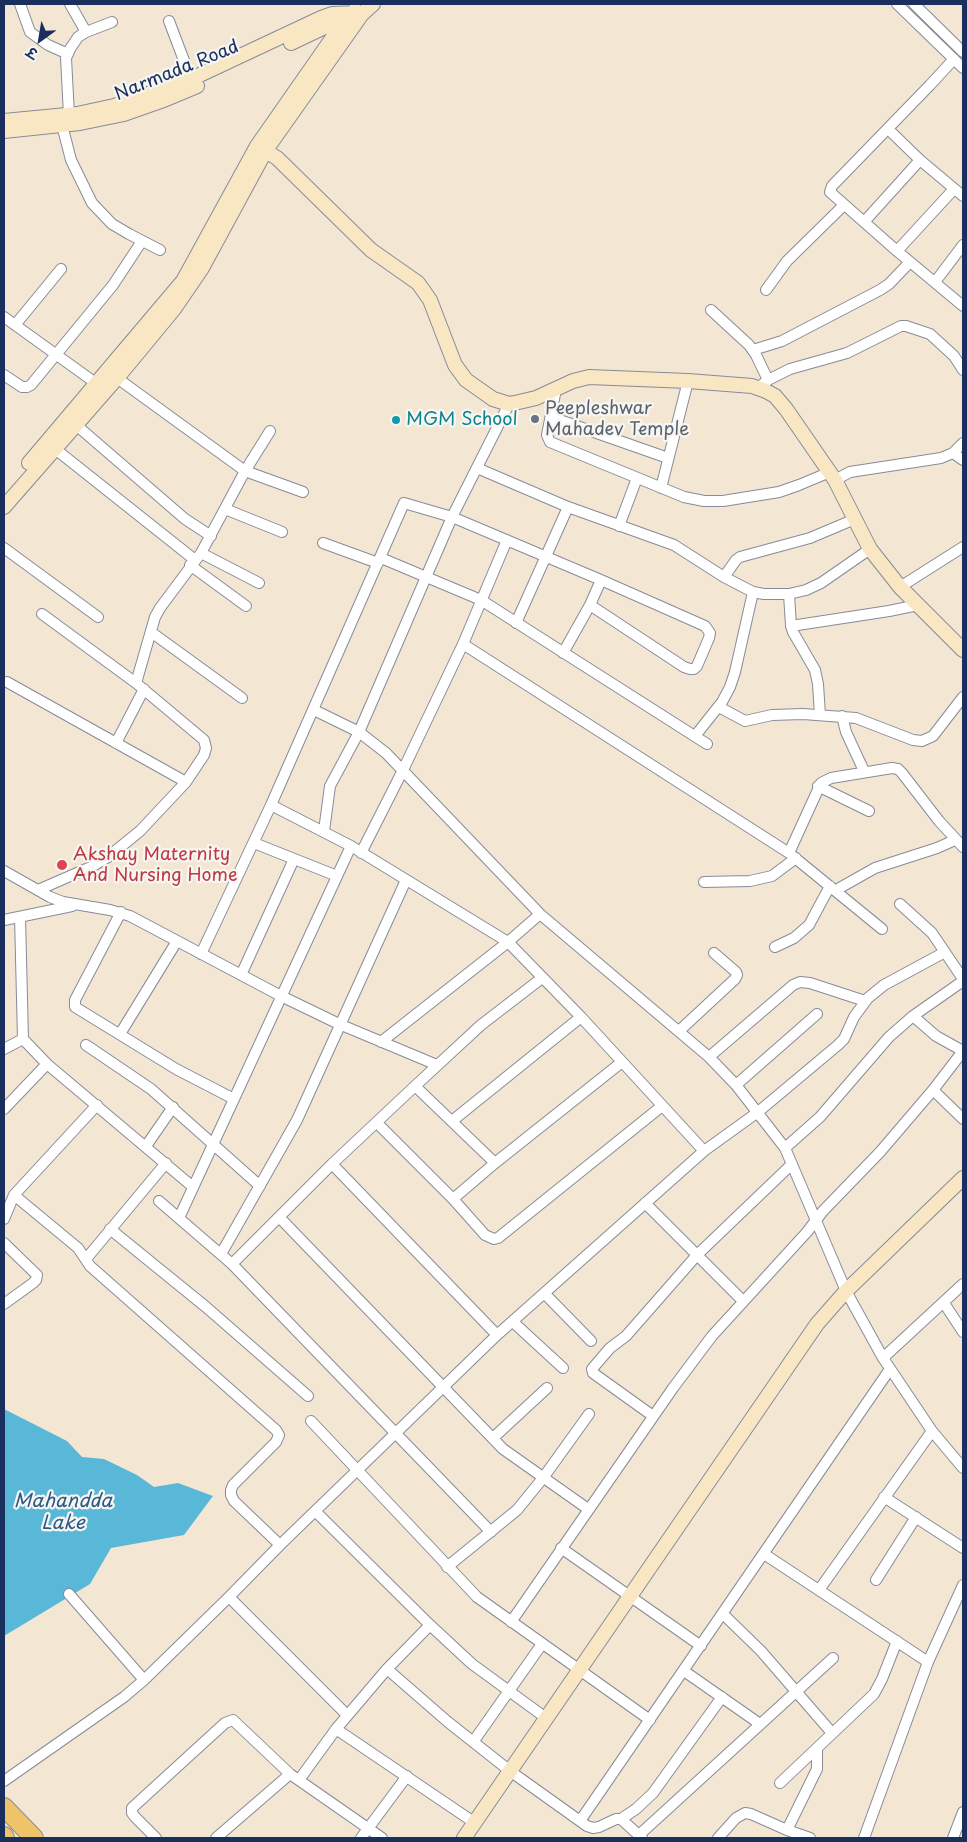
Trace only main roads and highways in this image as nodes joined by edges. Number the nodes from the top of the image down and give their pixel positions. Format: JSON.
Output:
{"nodes":[{"id":1,"x":4,"y":1807,"type":"edge"},
{"id":2,"x":4,"y":1818,"type":"edge"},
{"id":3,"x":23,"y":1838,"type":"edge"},
{"id":4,"x":34,"y":1838,"type":"edge"}],
"edges":[{"from":1,"to":4,"type":"highway"},
{"from":2,"to":3,"type":"highway"}]}
